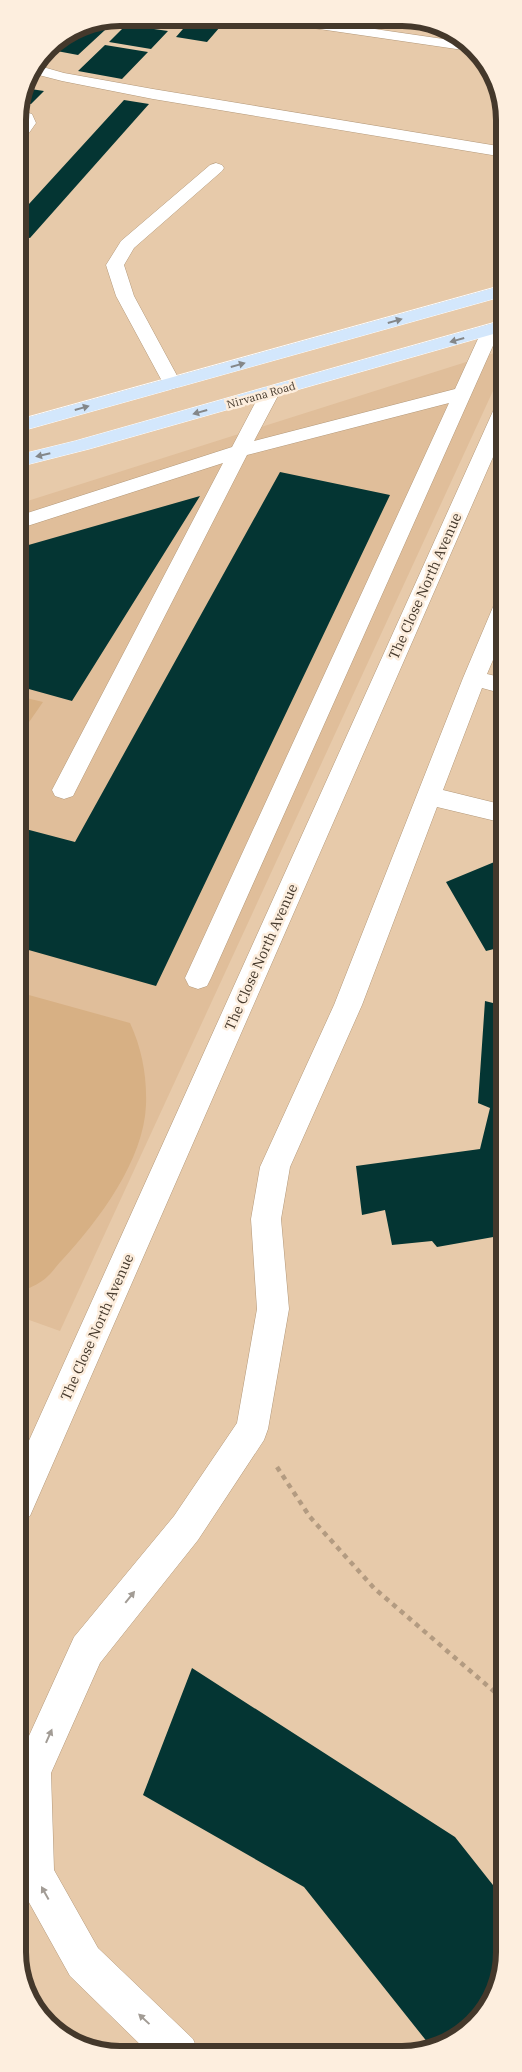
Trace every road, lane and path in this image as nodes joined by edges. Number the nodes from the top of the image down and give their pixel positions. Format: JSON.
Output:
{"nodes":[{"id":1,"x":326,"y":26,"type":"edge"},
{"id":2,"x":458,"y":46,"type":"edge"},
{"id":3,"x":40,"y":71,"type":"edge"},
{"id":4,"x":26,"y":117,"type":"edge"},
{"id":5,"x":26,"y":127,"type":"edge"},
{"id":6,"x":496,"y":151,"type":"edge"},
{"id":7,"x":216,"y":168,"type":"dead end"},
{"id":8,"x":496,"y":292,"type":"edge"},
{"id":9,"x":496,"y":329,"type":"edge"},
{"id":10,"x":496,"y":332,"type":"edge"},
{"id":11,"x":172,"y":383,"type":"junction"},
{"id":12,"x":270,"y":392,"type":"junction"},
{"id":13,"x":463,"y":393,"type":"junction"},
{"id":14,"x":26,"y":424,"type":"edge"},
{"id":15,"x":496,"y":427,"type":"edge"},
{"id":16,"x":240,"y":451,"type":"junction"},
{"id":17,"x":26,"y":459,"type":"edge"},
{"id":18,"x":26,"y":520,"type":"edge"},
{"id":19,"x":496,"y":626,"type":"edge"},
{"id":20,"x":474,"y":678,"type":"junction"},
{"id":21,"x":496,"y":684,"type":"edge"},
{"id":22,"x":64,"y":790,"type":"dead end"},
{"id":23,"x":428,"y":796,"type":"junction"},
{"id":24,"x":496,"y":812,"type":"edge"},
{"id":25,"x":198,"y":978,"type":"dead end"},
{"id":26,"x":252,"y":1429,"type":"junction"},
{"id":27,"x":26,"y":1486,"type":"edge"},
{"id":28,"x":496,"y":1693,"type":"edge"},
{"id":29,"x":172,"y":2046,"type":"edge"}],
"edges":[{"from":1,"to":2,"type":"street"},
{"from":3,"to":6,"type":"street"},
{"from":4,"to":5,"type":"street"},
{"from":7,"to":11,"type":"street"},
{"from":11,"to":8,"type":"main road","one_way":true},
{"from":9,"to":12,"type":"main road","name":"Nirvana Road","one_way":true},
{"from":10,"to":13,"type":"street"},
{"from":14,"to":11,"type":"main road","one_way":true},
{"from":12,"to":16,"type":"street"},
{"from":12,"to":17,"type":"main road","name":"Nirvana Road","one_way":true},
{"from":13,"to":16,"type":"street"},
{"from":13,"to":25,"type":"street"},
{"from":15,"to":27,"type":"street","name":"The Close North Avenue"},
{"from":16,"to":18,"type":"street"},
{"from":16,"to":22,"type":"street"},
{"from":19,"to":20,"type":"street"},
{"from":20,"to":21,"type":"street"},
{"from":20,"to":23,"type":"street"},
{"from":23,"to":24,"type":"street"},
{"from":23,"to":26,"type":"street"},
{"from":26,"to":28,"type":"path"},
{"from":29,"to":26,"type":"street","one_way":true}]}
